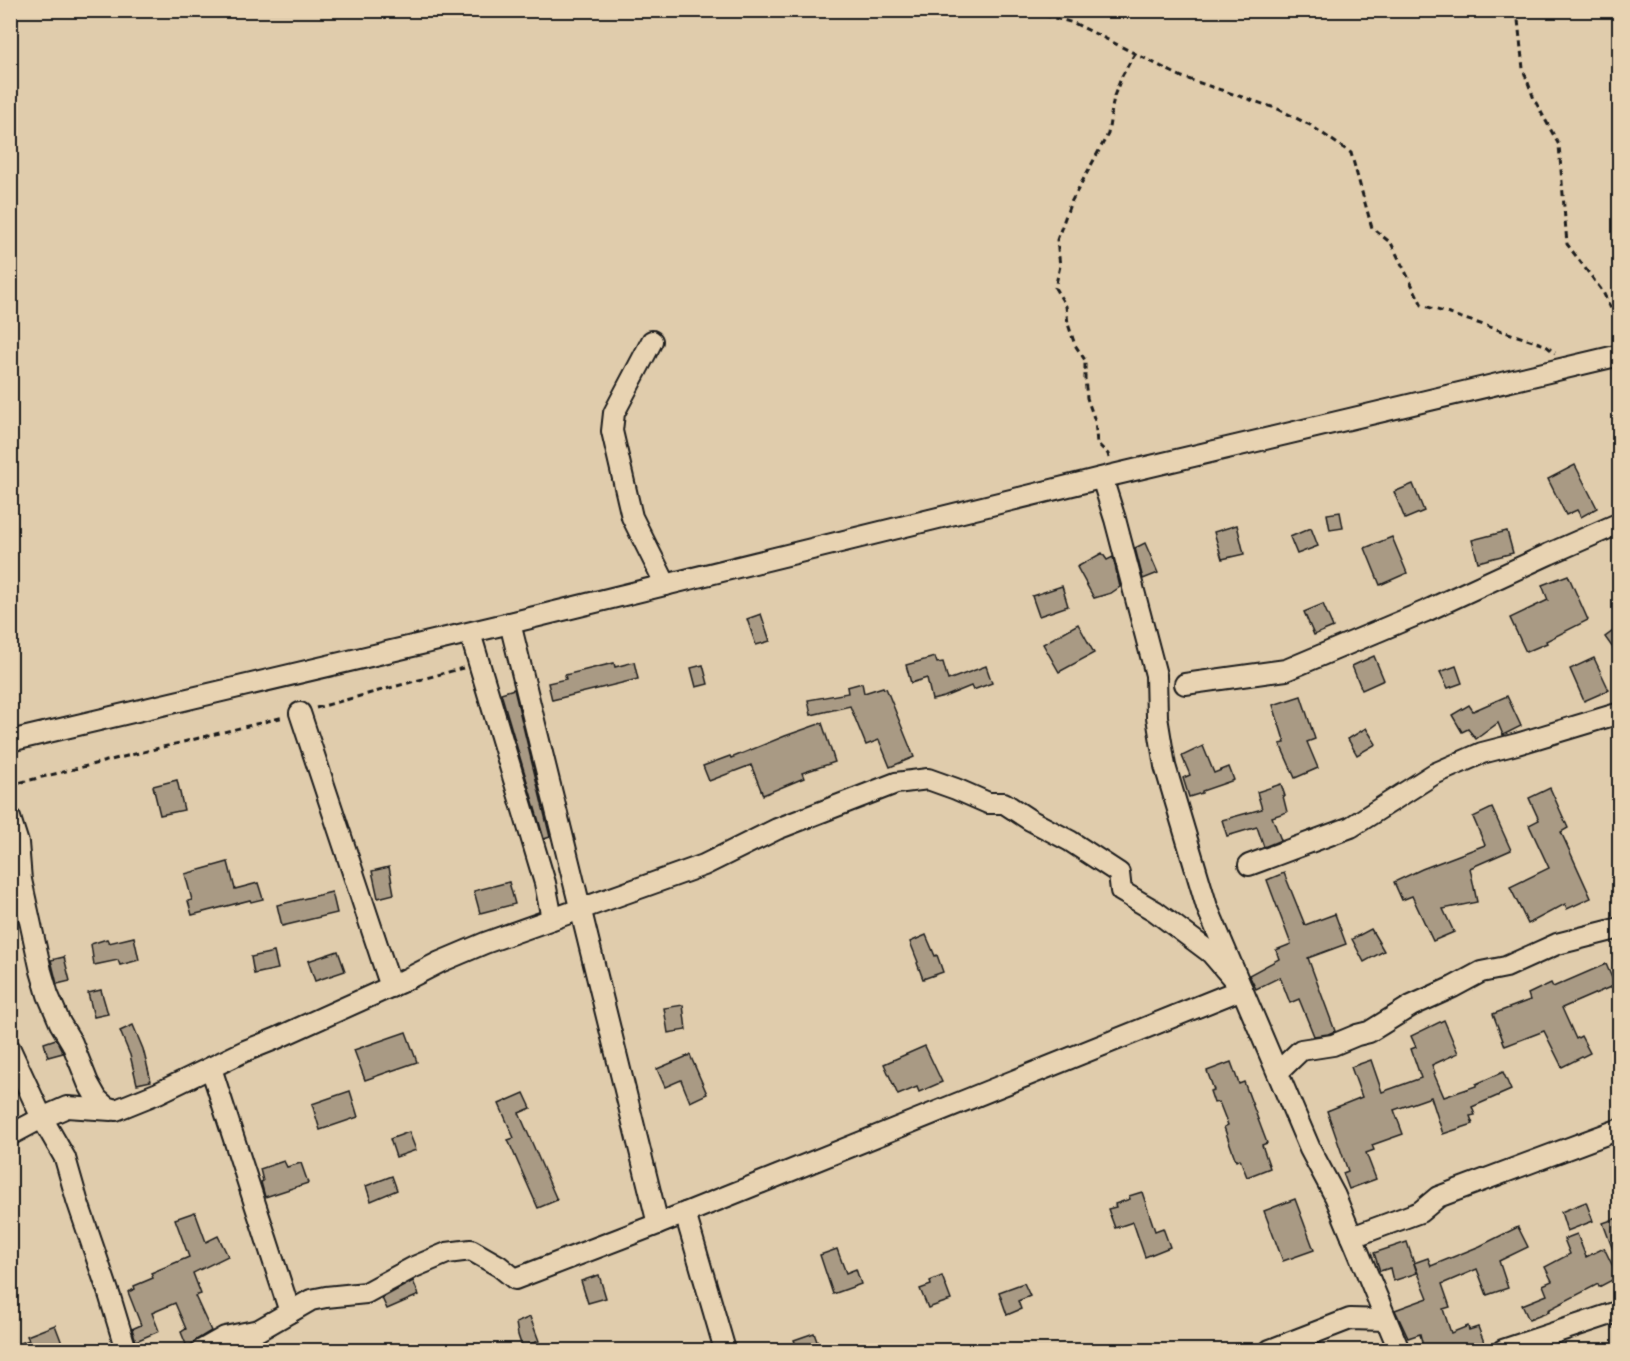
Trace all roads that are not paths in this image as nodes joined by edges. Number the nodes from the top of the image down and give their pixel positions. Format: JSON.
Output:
{"nodes":[{"id":1,"x":652,"y":341,"type":"dead end"},
{"id":2,"x":1620,"y":355,"type":"edge"},
{"id":3,"x":1108,"y":476,"type":"junction"},
{"id":4,"x":1620,"y":523,"type":"edge"},
{"id":5,"x":666,"y":585,"type":"junction"},
{"id":6,"x":510,"y":623,"type":"junction"},
{"id":7,"x":470,"y":633,"type":"junction"},
{"id":8,"x":1185,"y":684,"type":"dead end"},
{"id":9,"x":300,"y":713,"type":"road end"},
{"id":10,"x":1620,"y":713,"type":"edge"},
{"id":11,"x":10,"y":741,"type":"edge"},
{"id":12,"x":10,"y":818,"type":"edge"},
{"id":13,"x":1249,"y":865,"type":"dead end"},
{"id":14,"x":580,"y":909,"type":"junction"},
{"id":15,"x":552,"y":919,"type":"junction"},
{"id":16,"x":1620,"y":928,"type":"edge"},
{"id":17,"x":391,"y":987,"type":"junction"},
{"id":18,"x":1242,"y":989,"type":"junction"},
{"id":19,"x":10,"y":1049,"type":"edge"},
{"id":20,"x":211,"y":1068,"type":"junction"},
{"id":21,"x":1278,"y":1072,"type":"junction"},
{"id":22,"x":116,"y":1110,"type":"junction"},
{"id":23,"x":42,"y":1118,"type":"junction"},
{"id":24,"x":1620,"y":1129,"type":"edge"},
{"id":25,"x":10,"y":1135,"type":"edge"},
{"id":26,"x":685,"y":1213,"type":"junction"},
{"id":27,"x":658,"y":1224,"type":"junction"},
{"id":28,"x":1352,"y":1237,"type":"junction"},
{"id":29,"x":1620,"y":1311,"type":"edge"},
{"id":30,"x":290,"y":1312,"type":"junction"},
{"id":31,"x":1386,"y":1320,"type":"junction"},
{"id":32,"x":126,"y":1350,"type":"edge"},
{"id":33,"x":202,"y":1350,"type":"edge"},
{"id":34,"x":725,"y":1350,"type":"edge"},
{"id":35,"x":1270,"y":1350,"type":"edge"},
{"id":36,"x":1399,"y":1350,"type":"edge"},
{"id":37,"x":1503,"y":1350,"type":"edge"}],
"edges":[{"from":1,"to":5,"type":"street"},
{"from":2,"to":3,"type":"street"},
{"from":3,"to":5,"type":"street"},
{"from":3,"to":18,"type":"street"},
{"from":4,"to":8,"type":"street"},
{"from":5,"to":6,"type":"street"},
{"from":6,"to":7,"type":"street"},
{"from":6,"to":14,"type":"street"},
{"from":7,"to":11,"type":"street"},
{"from":7,"to":15,"type":"street"},
{"from":9,"to":17,"type":"street"},
{"from":10,"to":13,"type":"street"},
{"from":12,"to":22,"type":"street"},
{"from":14,"to":15,"type":"street"},
{"from":14,"to":18,"type":"street"},
{"from":14,"to":27,"type":"street"},
{"from":15,"to":17,"type":"street"},
{"from":16,"to":21,"type":"street"},
{"from":17,"to":20,"type":"street"},
{"from":18,"to":21,"type":"street"},
{"from":18,"to":26,"type":"street"},
{"from":19,"to":23,"type":"street"},
{"from":20,"to":22,"type":"street"},
{"from":20,"to":30,"type":"street"},
{"from":21,"to":28,"type":"street"},
{"from":22,"to":23,"type":"street"},
{"from":23,"to":25,"type":"street"},
{"from":23,"to":32,"type":"street"},
{"from":24,"to":28,"type":"street"},
{"from":26,"to":27,"type":"street"},
{"from":26,"to":34,"type":"street"},
{"from":27,"to":30,"type":"street"},
{"from":28,"to":31,"type":"street"},
{"from":29,"to":37,"type":"street"},
{"from":30,"to":33,"type":"street"},
{"from":31,"to":35,"type":"street"},
{"from":31,"to":36,"type":"street"}]}
